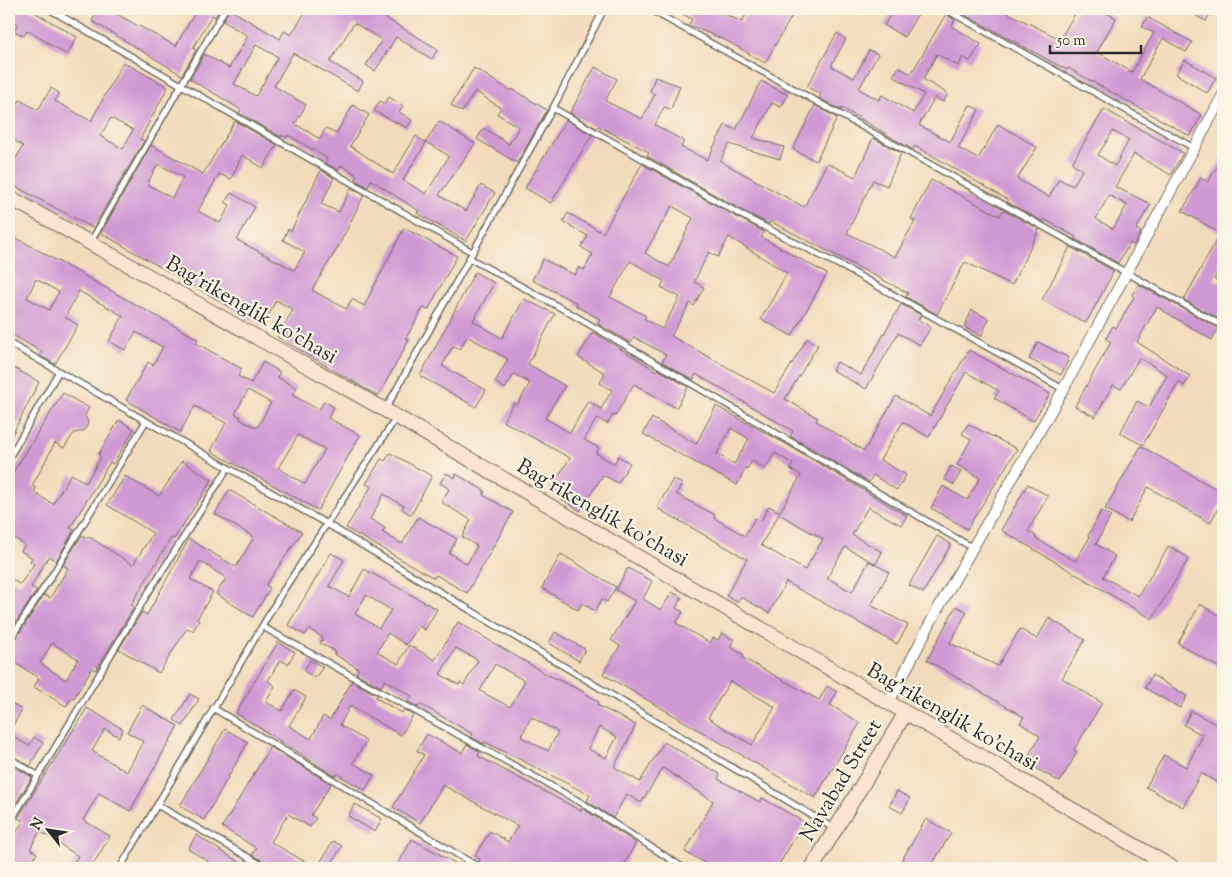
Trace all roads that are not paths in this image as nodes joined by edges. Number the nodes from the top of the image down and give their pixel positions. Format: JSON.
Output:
{"nodes":[{"id":1,"x":49,"y":9,"type":"edge"},
{"id":2,"x":225,"y":9,"type":"edge"},
{"id":3,"x":604,"y":9,"type":"edge"},
{"id":4,"x":649,"y":9,"type":"edge"},
{"id":5,"x":945,"y":9,"type":"edge"},
{"id":6,"x":181,"y":85,"type":"junction"},
{"id":7,"x":1223,"y":95,"type":"edge"},
{"id":8,"x":553,"y":108,"type":"junction"},
{"id":9,"x":1195,"y":148,"type":"junction"},
{"id":10,"x":9,"y":197,"type":"edge"},
{"id":11,"x":90,"y":243,"type":"junction"},
{"id":12,"x":472,"y":252,"type":"junction"},
{"id":13,"x":469,"y":258,"type":"junction"},
{"id":14,"x":1127,"y":274,"type":"junction"},
{"id":15,"x":1223,"y":326,"type":"edge"},
{"id":16,"x":9,"y":342,"type":"edge"},
{"id":17,"x":59,"y":372,"type":"junction"},
{"id":18,"x":1064,"y":390,"type":"junction"},
{"id":19,"x":390,"y":414,"type":"junction"},
{"id":20,"x":146,"y":421,"type":"junction"},
{"id":21,"x":9,"y":458,"type":"edge"},
{"id":22,"x":228,"y":468,"type":"junction"},
{"id":23,"x":327,"y":524,"type":"junction"},
{"id":24,"x":973,"y":548,"type":"junction"},
{"id":25,"x":263,"y":627,"type":"junction"},
{"id":26,"x":9,"y":641,"type":"edge"},
{"id":27,"x":888,"y":704,"type":"junction"},
{"id":28,"x":213,"y":708,"type":"junction"},
{"id":29,"x":905,"y":714,"type":"junction"},
{"id":30,"x":9,"y":758,"type":"edge"},
{"id":31,"x":37,"y":775,"type":"junction"},
{"id":32,"x":157,"y":805,"type":"junction"},
{"id":33,"x":9,"y":824,"type":"edge"},
{"id":34,"x":836,"y":830,"type":"junction"},
{"id":35,"x":120,"y":868,"type":"edge"},
{"id":36,"x":267,"y":868,"type":"edge"},
{"id":37,"x":480,"y":868,"type":"edge"},
{"id":38,"x":684,"y":868,"type":"edge"},
{"id":39,"x":812,"y":868,"type":"edge"},
{"id":40,"x":1173,"y":868,"type":"edge"}],
"edges":[{"from":1,"to":6,"type":"lane"},
{"from":2,"to":6,"type":"lane"},
{"from":3,"to":8,"type":"lane"},
{"from":4,"to":14,"type":"lane"},
{"from":5,"to":9,"type":"lane"},
{"from":6,"to":11,"type":"lane"},
{"from":6,"to":12,"type":"lane"},
{"from":7,"to":9,"type":"street"},
{"from":8,"to":12,"type":"lane"},
{"from":8,"to":18,"type":"lane"},
{"from":9,"to":14,"type":"street"},
{"from":10,"to":11,"type":"main road","name":"Bag'rikenglik ko'chasi"},
{"from":11,"to":19,"type":"main road","name":"Bag'rikenglik ko'chasi"},
{"from":12,"to":13,"type":"lane"},
{"from":13,"to":19,"type":"lane"},
{"from":13,"to":24,"type":"lane"},
{"from":14,"to":15,"type":"lane"},
{"from":14,"to":18,"type":"street"},
{"from":16,"to":17,"type":"lane"},
{"from":17,"to":20,"type":"lane"},
{"from":17,"to":21,"type":"lane"},
{"from":18,"to":24,"type":"street"},
{"from":19,"to":23,"type":"lane"},
{"from":19,"to":27,"type":"main road","name":"Bag'rikenglik ko'chasi"},
{"from":20,"to":22,"type":"lane"},
{"from":20,"to":26,"type":"lane"},
{"from":22,"to":23,"type":"lane"},
{"from":22,"to":31,"type":"lane"},
{"from":23,"to":25,"type":"lane"},
{"from":23,"to":34,"type":"lane"},
{"from":24,"to":27,"type":"street"},
{"from":25,"to":28,"type":"lane"},
{"from":25,"to":38,"type":"lane"},
{"from":27,"to":29,"type":"main road","name":"Bag'rikenglik ko'chasi"},
{"from":28,"to":32,"type":"lane"},
{"from":28,"to":37,"type":"lane"},
{"from":29,"to":34,"type":"main road","name":"Navabad Street"},
{"from":29,"to":40,"type":"main road","name":"Bag'rikenglik ko'chasi"},
{"from":30,"to":31,"type":"lane"},
{"from":31,"to":33,"type":"lane"},
{"from":32,"to":35,"type":"lane"},
{"from":32,"to":36,"type":"lane"},
{"from":34,"to":39,"type":"main road","name":"Navabad Street"}]}
